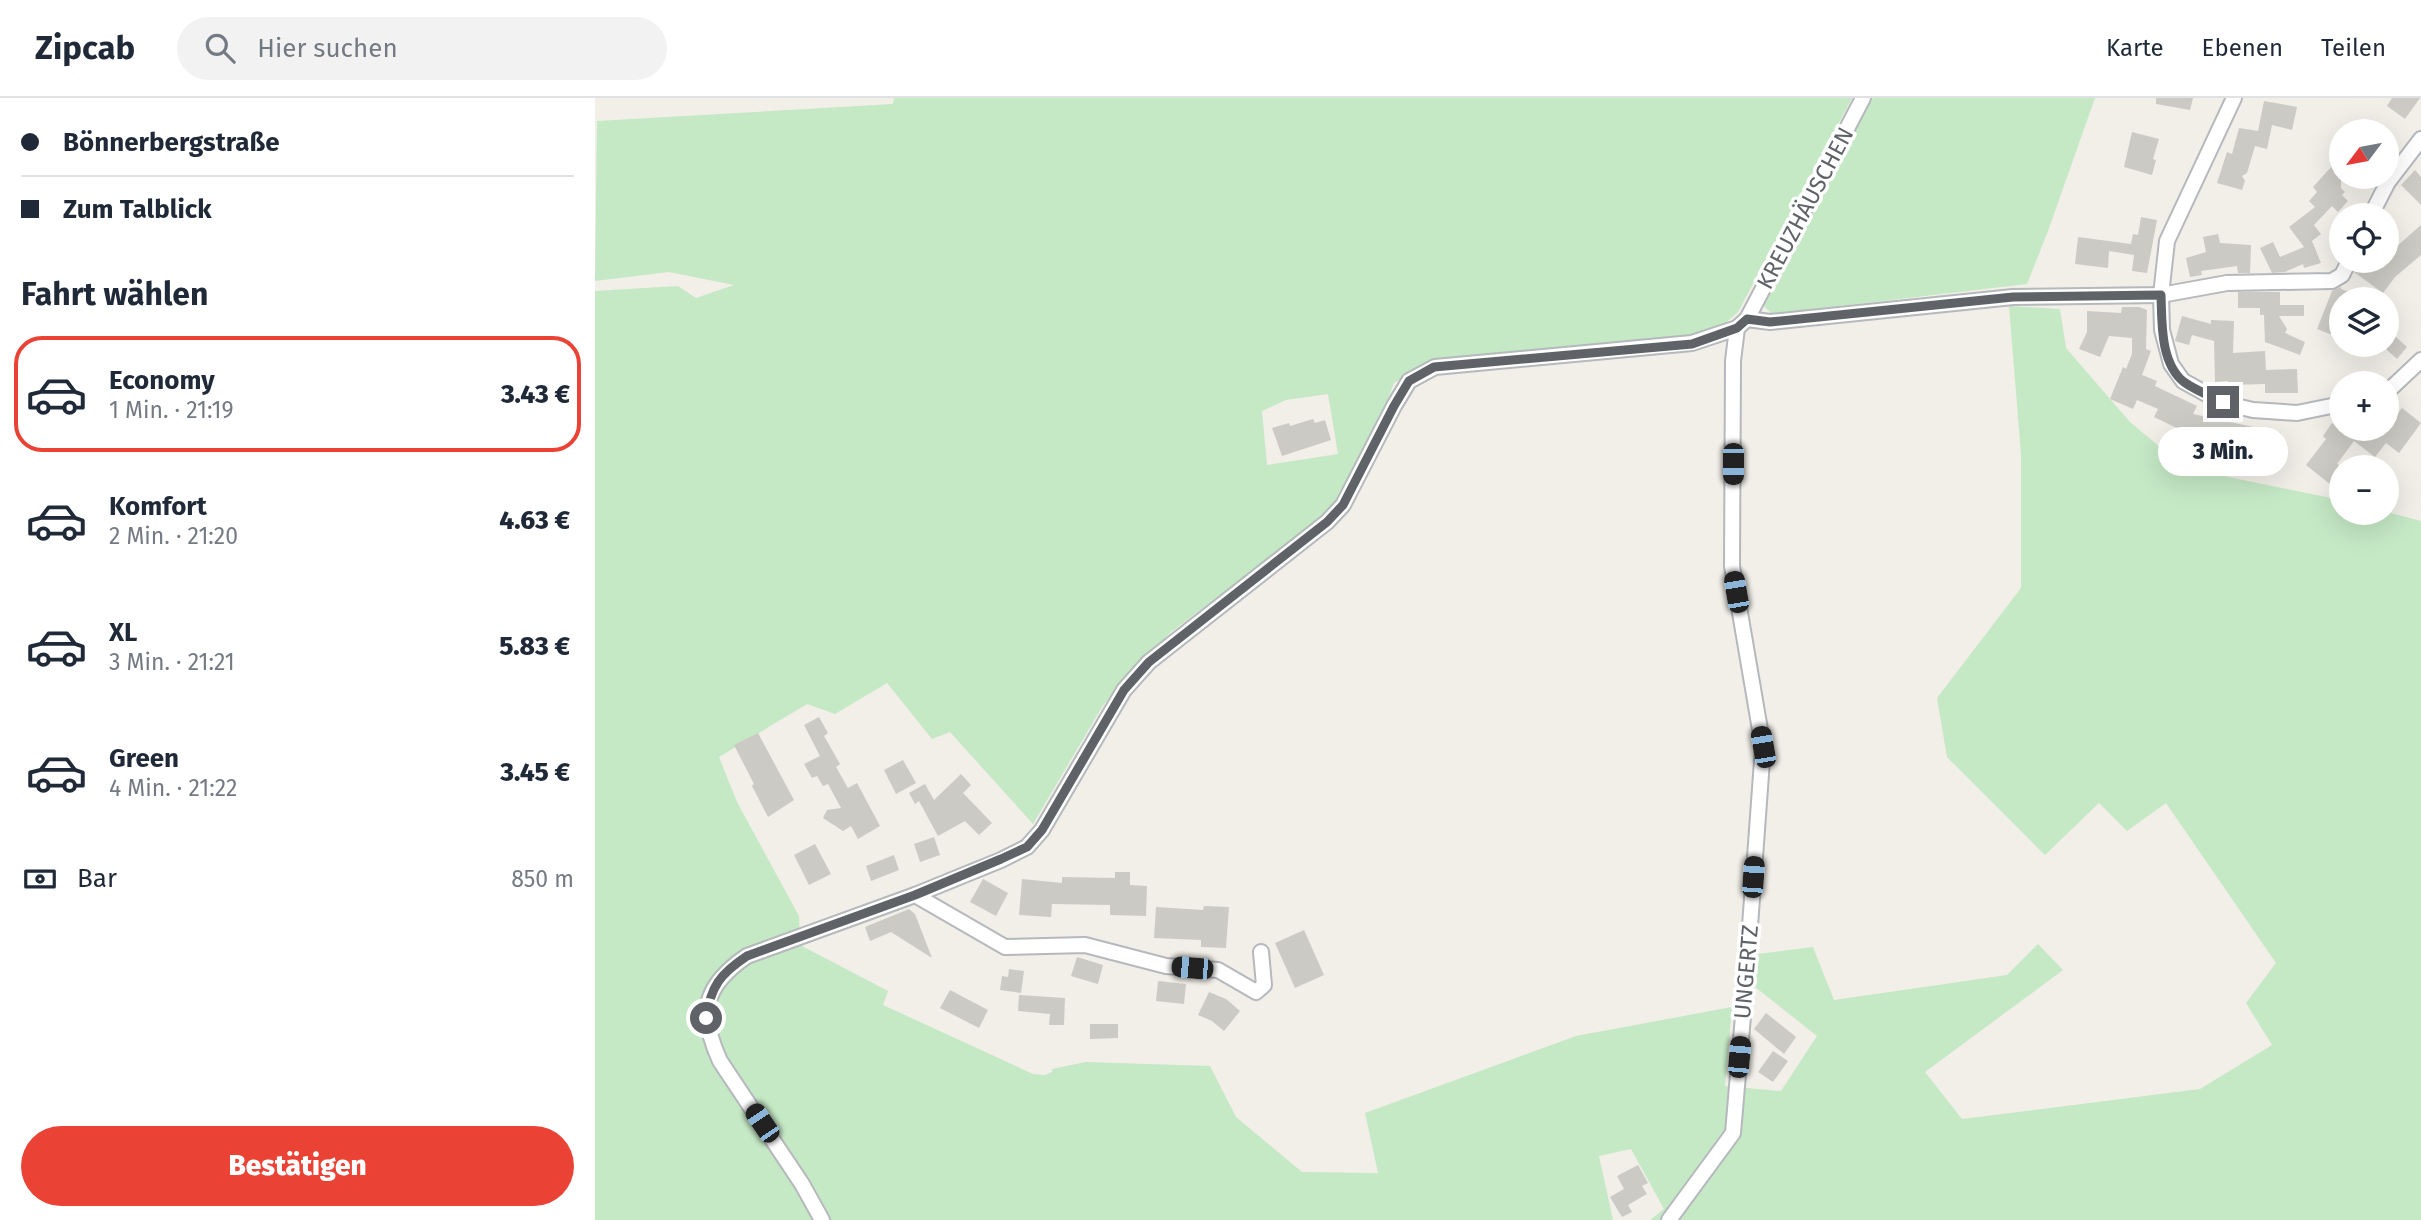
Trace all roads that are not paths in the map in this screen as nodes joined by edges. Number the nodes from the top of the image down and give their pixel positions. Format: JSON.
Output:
{"nodes":[{"id":1,"x":1863,"y":98,"type":"edge"},
{"id":2,"x":2234,"y":98,"type":"edge"},
{"id":3,"x":2421,"y":139,"type":"edge"},
{"id":4,"x":2377,"y":203,"type":"edge"},
{"id":5,"x":2343,"y":273,"type":"edge"},
{"id":6,"x":2161,"y":295,"type":"junction"},
{"id":7,"x":1742,"y":324,"type":"junction"},
{"id":8,"x":2421,"y":359,"type":"edge"},
{"id":9,"x":2399,"y":380,"type":"edge"},
{"id":10,"x":2329,"y":407,"type":"edge"},
{"id":11,"x":915,"y":895,"type":"junction"},
{"id":12,"x":1262,"y":952,"type":"dead end"},
{"id":13,"x":822,"y":1220,"type":"edge"},
{"id":14,"x":1669,"y":1220,"type":"edge"}],
"edges":[{"from":1,"to":7,"type":"street","name":"KREUZHÄUSCHEN"},
{"from":2,"to":6,"type":"street"},
{"from":3,"to":4,"type":"street"},
{"from":5,"to":6,"type":"street"},
{"from":6,"to":7,"type":"street"},
{"from":6,"to":10,"type":"street"},
{"from":7,"to":11,"type":"street"},
{"from":7,"to":14,"type":"street","name":"UNGERTZ"},
{"from":8,"to":9,"type":"street"},
{"from":11,"to":12,"type":"street"},
{"from":11,"to":13,"type":"street"}]}
